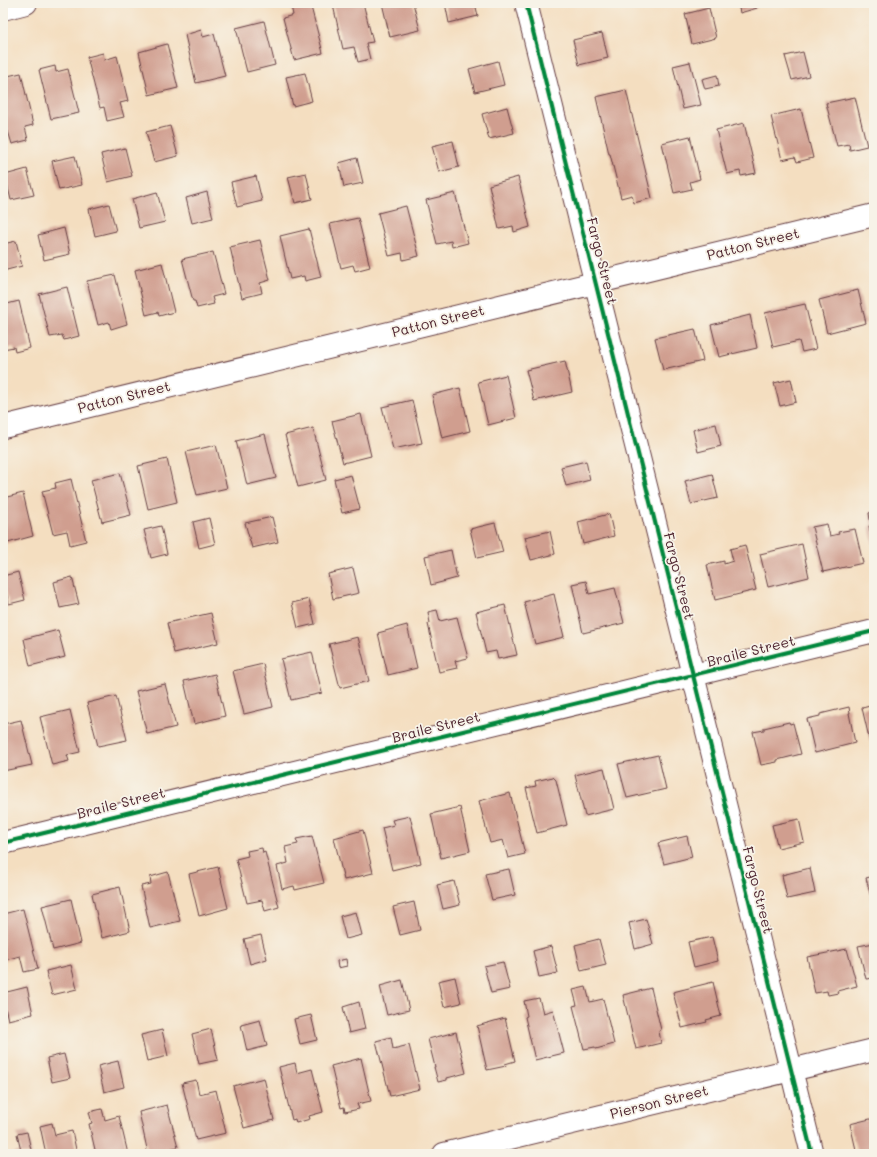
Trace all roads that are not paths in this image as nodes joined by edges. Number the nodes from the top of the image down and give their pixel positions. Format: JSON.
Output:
{"nodes":[{"id":1,"x":26,"y":3,"type":"edge"},
{"id":2,"x":526,"y":3,"type":"edge"},
{"id":3,"x":3,"y":9,"type":"edge"},
{"id":4,"x":874,"y":215,"type":"edge"},
{"id":5,"x":596,"y":282,"type":"junction"},
{"id":6,"x":3,"y":426,"type":"edge"},
{"id":7,"x":874,"y":631,"type":"edge"},
{"id":8,"x":693,"y":676,"type":"junction"},
{"id":9,"x":3,"y":843,"type":"edge"},
{"id":10,"x":874,"y":1050,"type":"edge"},
{"id":11,"x":791,"y":1070,"type":"junction"},
{"id":12,"x":444,"y":1154,"type":"edge"},
{"id":13,"x":812,"y":1154,"type":"edge"}],
"edges":[{"from":1,"to":3,"type":"street"},
{"from":2,"to":5,"type":"street","name":"Fargo Street"},
{"from":4,"to":5,"type":"street","name":"Patton Street"},
{"from":5,"to":6,"type":"street","name":"Patton Street"},
{"from":5,"to":8,"type":"street","name":"Fargo Street"},
{"from":7,"to":8,"type":"street","name":"Braile Street"},
{"from":8,"to":9,"type":"street","name":"Braile Street"},
{"from":8,"to":11,"type":"street","name":"Fargo Street"},
{"from":10,"to":11,"type":"street","name":"Pierson Street"},
{"from":11,"to":12,"type":"street","name":"Pierson Street"},
{"from":11,"to":13,"type":"street","name":"Fargo Street"}]}
